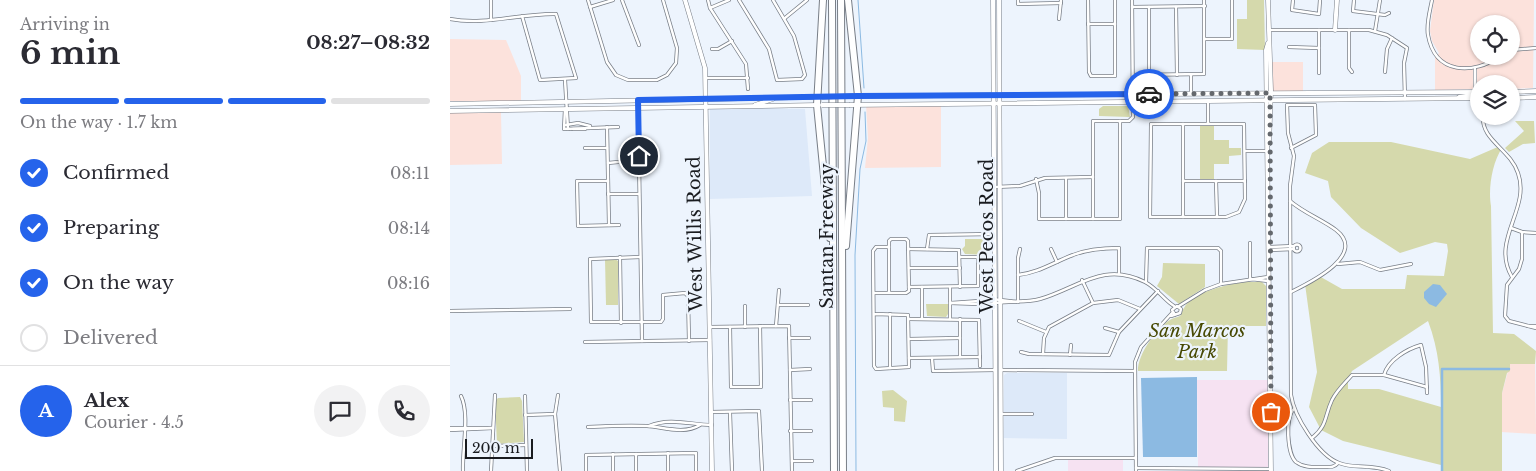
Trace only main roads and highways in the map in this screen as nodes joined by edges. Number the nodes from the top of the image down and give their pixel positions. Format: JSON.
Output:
{"nodes":[{"id":1,"x":685,"y":0,"type":"edge"},
{"id":2,"x":824,"y":0,"type":"edge"},
{"id":3,"x":832,"y":0,"type":"edge"},
{"id":4,"x":841,"y":0,"type":"edge"},
{"id":5,"x":848,"y":0,"type":"edge"},
{"id":6,"x":993,"y":0,"type":"edge"},
{"id":7,"x":999,"y":0,"type":"edge"},
{"id":8,"x":1268,"y":0,"type":"edge"},
{"id":9,"x":1337,"y":0,"type":"edge"},
{"id":10,"x":1335,"y":30,"type":"road end"},
{"id":11,"x":820,"y":51,"type":"junction"},
{"id":12,"x":1536,"y":91,"type":"edge"},
{"id":13,"x":1470,"y":92,"type":"edge"},
{"id":14,"x":1520,"y":92,"type":"edge"},
{"id":15,"x":1269,"y":93,"type":"junction"},
{"id":16,"x":994,"y":95,"type":"junction"},
{"id":17,"x":1000,"y":95,"type":"junction"},
{"id":18,"x":1470,"y":95,"type":"edge"},
{"id":19,"x":855,"y":96,"type":"junction"},
{"id":20,"x":805,"y":97,"type":"junction"},
{"id":21,"x":820,"y":97,"type":"junction"},
{"id":22,"x":1536,"y":97,"type":"edge"},
{"id":23,"x":1454,"y":98,"type":"junction"},
{"id":24,"x":1470,"y":98,"type":"edge"},
{"id":25,"x":1520,"y":98,"type":"edge"},
{"id":26,"x":773,"y":99,"type":"junction"},
{"id":27,"x":706,"y":100,"type":"junction"},
{"id":28,"x":1269,"y":100,"type":"junction"},
{"id":29,"x":994,"y":102,"type":"junction"},
{"id":30,"x":1000,"y":102,"type":"junction"},
{"id":31,"x":450,"y":104,"type":"edge"},
{"id":32,"x":755,"y":105,"type":"junction"},
{"id":33,"x":820,"y":105,"type":"junction"},
{"id":34,"x":853,"y":105,"type":"junction"},
{"id":35,"x":706,"y":106,"type":"junction"},
{"id":36,"x":450,"y":111,"type":"edge"},
{"id":37,"x":998,"y":187,"type":"junction"},
{"id":38,"x":834,"y":296,"type":"junction"},
{"id":39,"x":843,"y":312,"type":"junction"},
{"id":40,"x":999,"y":370,"type":"junction"},
{"id":41,"x":997,"y":436,"type":"junction"},
{"id":42,"x":1001,"y":452,"type":"junction"},
{"id":43,"x":843,"y":469,"type":"edge"},
{"id":44,"x":1271,"y":470,"type":"edge"},
{"id":45,"x":712,"y":471,"type":"edge"},
{"id":46,"x":833,"y":471,"type":"edge"},
{"id":47,"x":996,"y":471,"type":"edge"},
{"id":48,"x":1001,"y":471,"type":"edge"}],
"edges":[{"from":1,"to":27,"type":"main road","name":"West Willis Road"},
{"from":2,"to":11,"type":"highway"},
{"from":3,"to":38,"type":"highway","name":"Santan Freeway"},
{"from":4,"to":39,"type":"highway","name":"Santan Freeway"},
{"from":5,"to":19,"type":"highway"},
{"from":6,"to":16,"type":"main road","name":"West Pecos Road"},
{"from":7,"to":17,"type":"main road","name":"West Pecos Road"},
{"from":8,"to":15,"type":"main road"},
{"from":9,"to":10,"type":"main road"},
{"from":11,"to":20,"type":"main road"},
{"from":11,"to":21,"type":"highway"},
{"from":12,"to":14,"type":"main road"},
{"from":13,"to":15,"type":"main road"},
{"from":15,"to":17,"type":"main road"},
{"from":15,"to":28,"type":"main road"},
{"from":16,"to":17,"type":"main road"},
{"from":16,"to":19,"type":"main road"},
{"from":16,"to":29,"type":"main road","name":"West Pecos Road"},
{"from":17,"to":30,"type":"main road","name":"West Pecos Road"},
{"from":18,"to":23,"type":"main road"},
{"from":19,"to":21,"type":"main road","bridge":true},
{"from":19,"to":34,"type":"highway"},
{"from":20,"to":21,"type":"main road"},
{"from":20,"to":26,"type":"main road"},
{"from":21,"to":33,"type":"highway"},
{"from":22,"to":25,"type":"main road"},
{"from":23,"to":24,"type":"main road"},
{"from":23,"to":28,"type":"main road"},
{"from":26,"to":27,"type":"main road"},
{"from":26,"to":32,"type":"main road"},
{"from":27,"to":31,"type":"main road"},
{"from":27,"to":35,"type":"main road","name":"West Willis Road"},
{"from":28,"to":30,"type":"main road"},
{"from":28,"to":44,"type":"main road"},
{"from":29,"to":30,"type":"main road"},
{"from":29,"to":34,"type":"main road"},
{"from":29,"to":37,"type":"main road","name":"West Pecos Road"},
{"from":30,"to":37,"type":"main road","name":"West Pecos Road"},
{"from":32,"to":33,"type":"main road"},
{"from":32,"to":35,"type":"main road"},
{"from":33,"to":34,"type":"main road","bridge":true},
{"from":33,"to":38,"type":"highway"},
{"from":34,"to":39,"type":"highway"},
{"from":35,"to":36,"type":"main road"},
{"from":35,"to":45,"type":"main road","name":"West Willis Road"},
{"from":37,"to":40,"type":"main road","name":"West Pecos Road"},
{"from":37,"to":40,"type":"main road","name":"West Pecos Road"},
{"from":38,"to":46,"type":"highway","name":"Santan Freeway"},
{"from":39,"to":43,"type":"highway","name":"Santan Freeway"},
{"from":40,"to":41,"type":"main road","name":"West Pecos Road"},
{"from":40,"to":42,"type":"main road","name":"West Pecos Road"},
{"from":41,"to":42,"type":"main road"},
{"from":41,"to":47,"type":"main road","name":"West Pecos Road"},
{"from":42,"to":48,"type":"main road","name":"West Pecos Road"}]}
